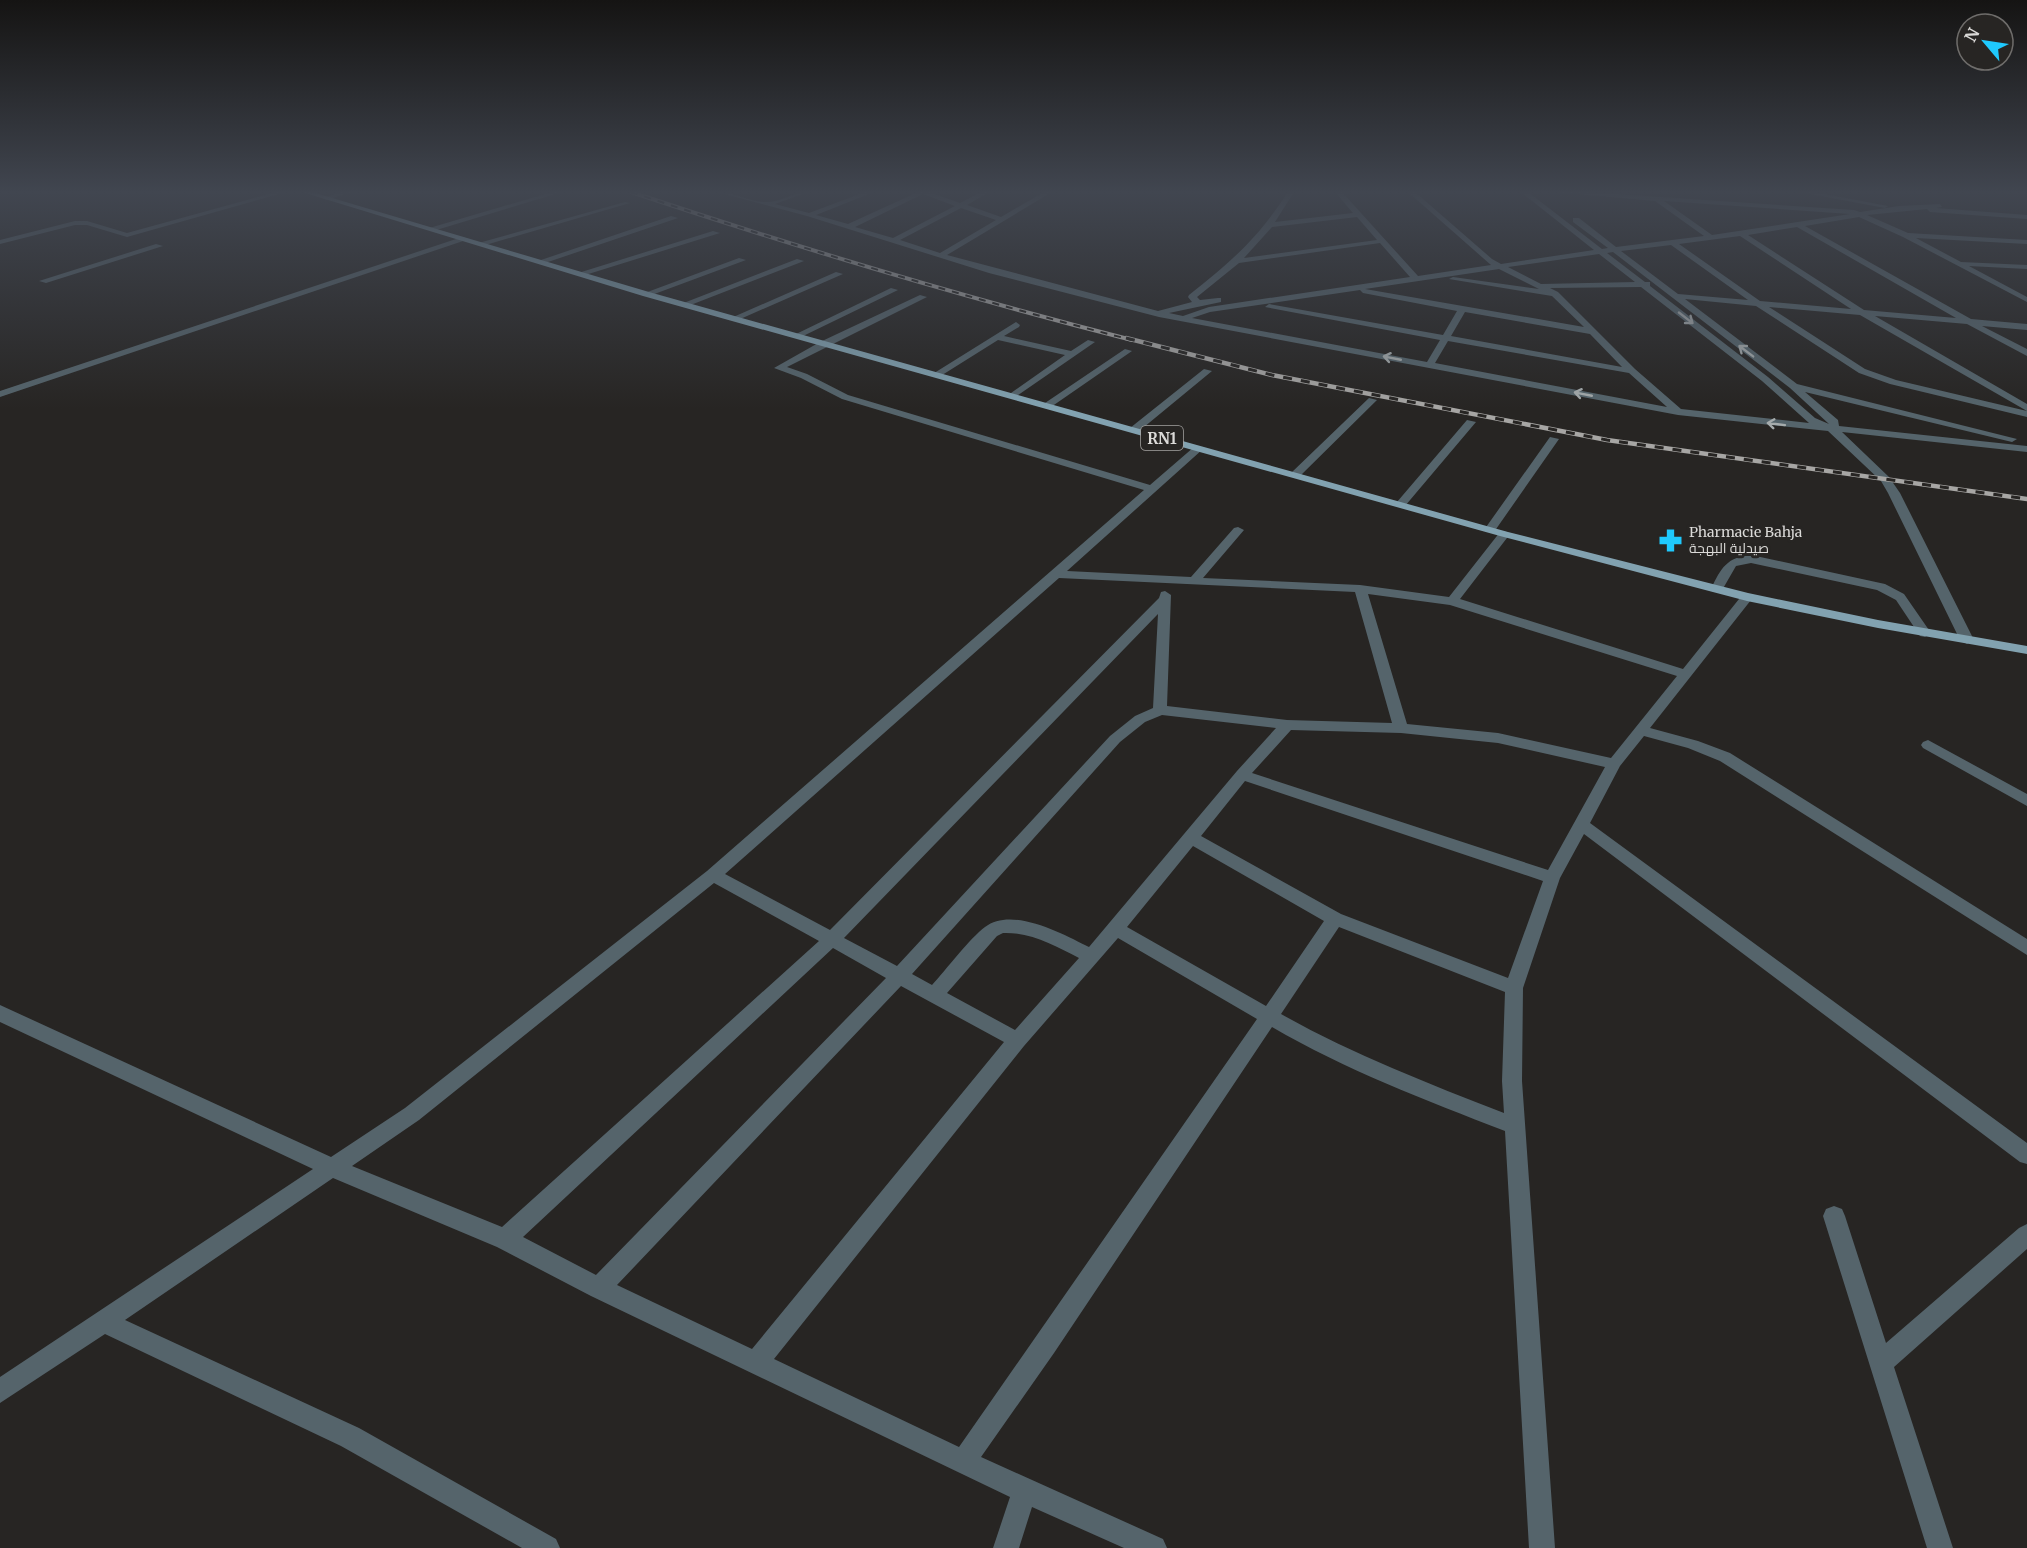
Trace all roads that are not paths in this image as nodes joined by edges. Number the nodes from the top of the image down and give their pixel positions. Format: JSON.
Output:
{"nodes":[{"id":1,"x":99,"y":264,"type":"edge"},
{"id":2,"x":389,"y":264,"type":"edge"},
{"id":3,"x":551,"y":264,"type":"edge"},
{"id":4,"x":612,"y":264,"type":"edge"},
{"id":5,"x":730,"y":264,"type":"edge"},
{"id":6,"x":791,"y":264,"type":"edge"},
{"id":7,"x":971,"y":264,"type":"edge"},
{"id":8,"x":1233,"y":264,"type":"edge"},
{"id":9,"x":1401,"y":264,"type":"edge"},
{"id":10,"x":1466,"y":264,"type":"edge"},
{"id":11,"x":1495,"y":264,"type":"edge"},
{"id":12,"x":1518,"y":264,"type":"edge"},
{"id":13,"x":1616,"y":264,"type":"edge"},
{"id":14,"x":1634,"y":264,"type":"edge"},
{"id":15,"x":1703,"y":264,"type":"edge"},
{"id":16,"x":1788,"y":264,"type":"edge"},
{"id":17,"x":1868,"y":264,"type":"edge"},
{"id":18,"x":1960,"y":264,"type":"edge"},
{"id":19,"x":1979,"y":264,"type":"edge"},
{"id":20,"x":1499,"y":267,"type":"junction"},
{"id":21,"x":2027,"y":267,"type":"edge"},
{"id":22,"x":1408,"y":272,"type":"junction"},
{"id":23,"x":579,"y":274,"type":"junction"},
{"id":24,"x":839,"y":274,"type":"dead end"},
{"id":25,"x":1438,"y":277,"type":"junction"},
{"id":26,"x":1416,"y":279,"type":"junction"},
{"id":27,"x":43,"y":281,"type":"dead end"},
{"id":28,"x":1659,"y":284,"type":"junction"},
{"id":29,"x":1328,"y":285,"type":"junction"},
{"id":30,"x":1642,"y":285,"type":"junction"},
{"id":31,"x":1542,"y":286,"type":"junction"},
{"id":32,"x":894,"y":290,"type":"dead end"},
{"id":33,"x":1352,"y":290,"type":"junction"},
{"id":34,"x":646,"y":294,"type":"junction"},
{"id":35,"x":1555,"y":294,"type":"junction"},
{"id":36,"x":1655,"y":294,"type":"junction"},
{"id":37,"x":1674,"y":296,"type":"junction"},
{"id":38,"x":923,"y":297,"type":"dead end"},
{"id":39,"x":2025,"y":298,"type":"edge"},
{"id":40,"x":1228,"y":299,"type":"junction"},
{"id":41,"x":1196,"y":303,"type":"junction"},
{"id":42,"x":685,"y":304,"type":"junction"},
{"id":43,"x":1256,"y":304,"type":"junction"},
{"id":44,"x":1759,"y":304,"type":"junction"},
{"id":45,"x":1462,"y":309,"type":"junction"},
{"id":46,"x":1209,"y":310,"type":"junction"},
{"id":47,"x":1863,"y":313,"type":"junction"},
{"id":48,"x":1159,"y":314,"type":"junction"},
{"id":49,"x":735,"y":318,"type":"junction"},
{"id":50,"x":1184,"y":318,"type":"junction"},
{"id":51,"x":1969,"y":322,"type":"junction"},
{"id":52,"x":1016,"y":325,"type":"dead end"},
{"id":53,"x":2027,"y":327,"type":"edge"},
{"id":54,"x":1595,"y":332,"type":"junction"},
{"id":55,"x":798,"y":335,"type":"junction"},
{"id":56,"x":997,"y":337,"type":"junction"},
{"id":57,"x":1446,"y":340,"type":"junction"},
{"id":58,"x":1091,"y":342,"type":"dead end"},
{"id":59,"x":823,"y":344,"type":"junction"},
{"id":60,"x":1128,"y":351,"type":"dead end"},
{"id":61,"x":2027,"y":353,"type":"edge"},
{"id":62,"x":1072,"y":354,"type":"junction"},
{"id":63,"x":1430,"y":365,"type":"junction"},
{"id":64,"x":1207,"y":371,"type":"dead end"},
{"id":65,"x":1632,"y":371,"type":"junction"},
{"id":66,"x":936,"y":375,"type":"junction"},
{"id":67,"x":1765,"y":379,"type":"junction"},
{"id":68,"x":1793,"y":386,"type":"junction"},
{"id":69,"x":0,"y":394,"type":"edge"},
{"id":70,"x":1014,"y":395,"type":"junction"},
{"id":71,"x":1372,"y":400,"type":"dead end"},
{"id":72,"x":1048,"y":405,"type":"junction"},
{"id":73,"x":2027,"y":408,"type":"edge"},
{"id":74,"x":1678,"y":412,"type":"junction"},
{"id":75,"x":2027,"y":414,"type":"edge"},
{"id":76,"x":1471,"y":422,"type":"dead end"},
{"id":77,"x":1134,"y":430,"type":"junction"},
{"id":78,"x":1834,"y":430,"type":"junction"},
{"id":79,"x":1554,"y":439,"type":"dead end"},
{"id":80,"x":2027,"y":443,"type":"edge"},
{"id":81,"x":1198,"y":448,"type":"junction"},
{"id":82,"x":2027,"y":449,"type":"edge"},
{"id":83,"x":1295,"y":475,"type":"junction"},
{"id":84,"x":1152,"y":489,"type":"junction"},
{"id":85,"x":1401,"y":504,"type":"junction"},
{"id":86,"x":1238,"y":530,"type":"dead end"},
{"id":87,"x":1490,"y":530,"type":"junction"},
{"id":88,"x":1504,"y":534,"type":"junction"},
{"id":89,"x":1057,"y":574,"type":"junction"},
{"id":90,"x":1167,"y":579,"type":"junction"},
{"id":91,"x":1194,"y":581,"type":"junction"},
{"id":92,"x":1360,"y":589,"type":"junction"},
{"id":93,"x":1717,"y":589,"type":"junction"},
{"id":94,"x":1747,"y":597,"type":"junction"},
{"id":95,"x":1164,"y":600,"type":"junction"},
{"id":96,"x":1452,"y":601,"type":"junction"},
{"id":97,"x":1925,"y":633,"type":"junction"},
{"id":98,"x":1967,"y":640,"type":"junction"},
{"id":99,"x":2027,"y":650,"type":"edge"},
{"id":100,"x":1686,"y":674,"type":"junction"},
{"id":101,"x":1160,"y":710,"type":"junction"},
{"id":102,"x":1287,"y":725,"type":"junction"},
{"id":103,"x":1401,"y":728,"type":"junction"},
{"id":104,"x":1640,"y":730,"type":"junction"},
{"id":105,"x":1928,"y":745,"type":"dead end"},
{"id":106,"x":1614,"y":764,"type":"junction"},
{"id":107,"x":1242,"y":775,"type":"junction"},
{"id":108,"x":2027,"y":801,"type":"edge"},
{"id":109,"x":1582,"y":825,"type":"junction"},
{"id":110,"x":1191,"y":838,"type":"junction"},
{"id":111,"x":713,"y":874,"type":"junction"},
{"id":112,"x":1552,"y":878,"type":"junction"},
{"id":113,"x":1335,"y":919,"type":"junction"},
{"id":114,"x":1116,"y":929,"type":"junction"},
{"id":115,"x":831,"y":940,"type":"junction"},
{"id":116,"x":2027,"y":948,"type":"edge"},
{"id":117,"x":1092,"y":956,"type":"junction"},
{"id":118,"x":898,"y":977,"type":"junction"},
{"id":119,"x":1514,"y":988,"type":"junction"},
{"id":120,"x":933,"y":996,"type":"junction"},
{"id":121,"x":0,"y":1013,"type":"edge"},
{"id":122,"x":1270,"y":1016,"type":"junction"},
{"id":123,"x":1017,"y":1040,"type":"junction"},
{"id":124,"x":1515,"y":1126,"type":"junction"},
{"id":125,"x":2027,"y":1155,"type":"edge"},
{"id":126,"x":332,"y":1168,"type":"junction"},
{"id":127,"x":1834,"y":1216,"type":"dead end"},
{"id":128,"x":2027,"y":1235,"type":"edge"},
{"id":129,"x":505,"y":1239,"type":"junction"},
{"id":130,"x":599,"y":1288,"type":"junction"},
{"id":131,"x":104,"y":1322,"type":"junction"},
{"id":132,"x":756,"y":1363,"type":"junction"},
{"id":133,"x":1881,"y":1363,"type":"junction"},
{"id":134,"x":0,"y":1391,"type":"edge"},
{"id":135,"x":964,"y":1461,"type":"junction"},
{"id":136,"x":1025,"y":1491,"type":"junction"},
{"id":137,"x":547,"y":1548,"type":"edge"},
{"id":138,"x":1006,"y":1548,"type":"edge"},
{"id":139,"x":1154,"y":1548,"type":"edge"},
{"id":140,"x":1542,"y":1548,"type":"edge"},
{"id":141,"x":1940,"y":1548,"type":"edge"}],
"edges":[{"from":1,"to":27,"type":"street"},
{"from":2,"to":69,"type":"street"},
{"from":3,"to":23,"type":"main road","number":"RN1"},
{"from":4,"to":23,"type":"street"},
{"from":5,"to":34,"type":"street"},
{"from":6,"to":42,"type":"street"},
{"from":7,"to":48,"type":"street"},
{"from":8,"to":41,"type":"street"},
{"from":9,"to":22,"type":"street"},
{"from":10,"to":22,"type":"street"},
{"from":11,"to":20,"type":"street"},
{"from":12,"to":20,"type":"street"},
{"from":13,"to":30,"type":"street"},
{"from":14,"to":28,"type":"street"},
{"from":15,"to":44,"type":"street"},
{"from":16,"to":47,"type":"street"},
{"from":17,"to":51,"type":"street"},
{"from":18,"to":39,"type":"street"},
{"from":19,"to":21,"type":"street"},
{"from":20,"to":25,"type":"street"},
{"from":20,"to":31,"type":"street"},
{"from":22,"to":26,"type":"street"},
{"from":22,"to":29,"type":"street"},
{"from":23,"to":34,"type":"main road","number":"RN1"},
{"from":24,"to":49,"type":"street"},
{"from":25,"to":26,"type":"street"},
{"from":25,"to":35,"type":"street"},
{"from":26,"to":33,"type":"street"},
{"from":28,"to":30,"type":"street"},
{"from":28,"to":37,"type":"street"},
{"from":29,"to":33,"type":"street"},
{"from":29,"to":40,"type":"street"},
{"from":30,"to":31,"type":"street"},
{"from":30,"to":36,"type":"street"},
{"from":31,"to":35,"type":"street"},
{"from":32,"to":55,"type":"street"},
{"from":33,"to":43,"type":"street"},
{"from":33,"to":45,"type":"street"},
{"from":34,"to":42,"type":"main road","number":"RN1"},
{"from":35,"to":54,"type":"street"},
{"from":36,"to":37,"type":"street"},
{"from":36,"to":67,"type":"street","one_way":true},
{"from":37,"to":44,"type":"street"},
{"from":68,"to":37,"type":"street","one_way":true},
{"from":38,"to":59,"type":"street"},
{"from":40,"to":41,"type":"street"},
{"from":40,"to":43,"type":"street"},
{"from":41,"to":46,"type":"street"},
{"from":41,"to":48,"type":"street"},
{"from":42,"to":49,"type":"main road","number":"RN1"},
{"from":43,"to":46,"type":"street"},
{"from":43,"to":57,"type":"street"},
{"from":44,"to":47,"type":"street"},
{"from":44,"to":75,"type":"street"},
{"from":45,"to":54,"type":"street"},
{"from":45,"to":57,"type":"street"},
{"from":46,"to":50,"type":"street"},
{"from":47,"to":51,"type":"street"},
{"from":47,"to":73,"type":"street"},
{"from":48,"to":50,"type":"street"},
{"from":49,"to":55,"type":"main road","number":"RN1"},
{"from":63,"to":50,"type":"street","one_way":true},
{"from":51,"to":53,"type":"street"},
{"from":51,"to":61,"type":"street"},
{"from":52,"to":56,"type":"street"},
{"from":54,"to":65,"type":"street"},
{"from":55,"to":59,"type":"main road","number":"RN1"},
{"from":56,"to":62,"type":"street"},
{"from":56,"to":66,"type":"street"},
{"from":57,"to":63,"type":"street"},
{"from":57,"to":65,"type":"street"},
{"from":58,"to":62,"type":"street"},
{"from":59,"to":66,"type":"main road","number":"RN1"},
{"from":59,"to":84,"type":"street"},
{"from":60,"to":72,"type":"street"},
{"from":62,"to":70,"type":"street"},
{"from":74,"to":63,"type":"street","one_way":true},
{"from":64,"to":77,"type":"street"},
{"from":65,"to":74,"type":"street"},
{"from":66,"to":70,"type":"main road","number":"RN1"},
{"from":67,"to":68,"type":"street"},
{"from":67,"to":78,"type":"street"},
{"from":68,"to":78,"type":"street"},
{"from":68,"to":80,"type":"street"},
{"from":70,"to":72,"type":"main road","number":"RN1"},
{"from":71,"to":83,"type":"street"},
{"from":72,"to":77,"type":"main road","number":"RN1"},
{"from":78,"to":74,"type":"street","one_way":true},
{"from":76,"to":85,"type":"street"},
{"from":77,"to":81,"type":"main road","number":"RN1"},
{"from":78,"to":82,"type":"street"},
{"from":78,"to":98,"type":"street"},
{"from":79,"to":87,"type":"street"},
{"from":81,"to":83,"type":"main road","number":"RN1"},
{"from":81,"to":84,"type":"street"},
{"from":83,"to":85,"type":"main road","number":"RN1"},
{"from":84,"to":89,"type":"street"},
{"from":85,"to":87,"type":"main road","number":"RN1"},
{"from":86,"to":91,"type":"street"},
{"from":87,"to":88,"type":"main road","number":"RN1"},
{"from":88,"to":93,"type":"main road","number":"RN1"},
{"from":88,"to":96,"type":"street"},
{"from":89,"to":90,"type":"street"},
{"from":89,"to":111,"type":"street"},
{"from":90,"to":91,"type":"street"},
{"from":90,"to":95,"type":"street"},
{"from":91,"to":92,"type":"street"},
{"from":92,"to":96,"type":"street"},
{"from":92,"to":103,"type":"street"},
{"from":93,"to":94,"type":"main road","number":"RN1"},
{"from":93,"to":97,"type":"street"},
{"from":94,"to":97,"type":"main road","number":"RN1"},
{"from":94,"to":100,"type":"street"},
{"from":95,"to":101,"type":"street"},
{"from":95,"to":115,"type":"street"},
{"from":96,"to":100,"type":"street"},
{"from":97,"to":98,"type":"main road","number":"RN1"},
{"from":98,"to":99,"type":"main road","number":"RN1"},
{"from":100,"to":104,"type":"street"},
{"from":101,"to":102,"type":"street"},
{"from":101,"to":118,"type":"street"},
{"from":102,"to":103,"type":"street"},
{"from":102,"to":107,"type":"street"},
{"from":103,"to":106,"type":"street"},
{"from":104,"to":106,"type":"street"},
{"from":104,"to":116,"type":"street"},
{"from":105,"to":108,"type":"street"},
{"from":106,"to":109,"type":"street"},
{"from":107,"to":110,"type":"street"},
{"from":107,"to":112,"type":"street"},
{"from":109,"to":112,"type":"street"},
{"from":109,"to":125,"type":"street"},
{"from":110,"to":113,"type":"street"},
{"from":110,"to":114,"type":"street"},
{"from":111,"to":115,"type":"street"},
{"from":111,"to":126,"type":"street"},
{"from":112,"to":119,"type":"street"},
{"from":113,"to":119,"type":"street"},
{"from":113,"to":122,"type":"street"},
{"from":114,"to":117,"type":"street"},
{"from":114,"to":122,"type":"street"},
{"from":115,"to":118,"type":"street"},
{"from":115,"to":129,"type":"street"},
{"from":117,"to":120,"type":"street"},
{"from":117,"to":123,"type":"street"},
{"from":118,"to":120,"type":"street"},
{"from":118,"to":130,"type":"street"},
{"from":119,"to":124,"type":"street"},
{"from":120,"to":123,"type":"street"},
{"from":121,"to":126,"type":"street"},
{"from":122,"to":124,"type":"street"},
{"from":122,"to":135,"type":"street"},
{"from":123,"to":132,"type":"street"},
{"from":124,"to":140,"type":"street"},
{"from":126,"to":129,"type":"street"},
{"from":126,"to":131,"type":"street"},
{"from":127,"to":133,"type":"street"},
{"from":128,"to":133,"type":"street"},
{"from":129,"to":130,"type":"street"},
{"from":130,"to":132,"type":"street"},
{"from":131,"to":134,"type":"street"},
{"from":131,"to":137,"type":"street"},
{"from":132,"to":135,"type":"street"},
{"from":133,"to":141,"type":"street"},
{"from":135,"to":136,"type":"street"},
{"from":136,"to":138,"type":"street"},
{"from":136,"to":139,"type":"street"}]}
